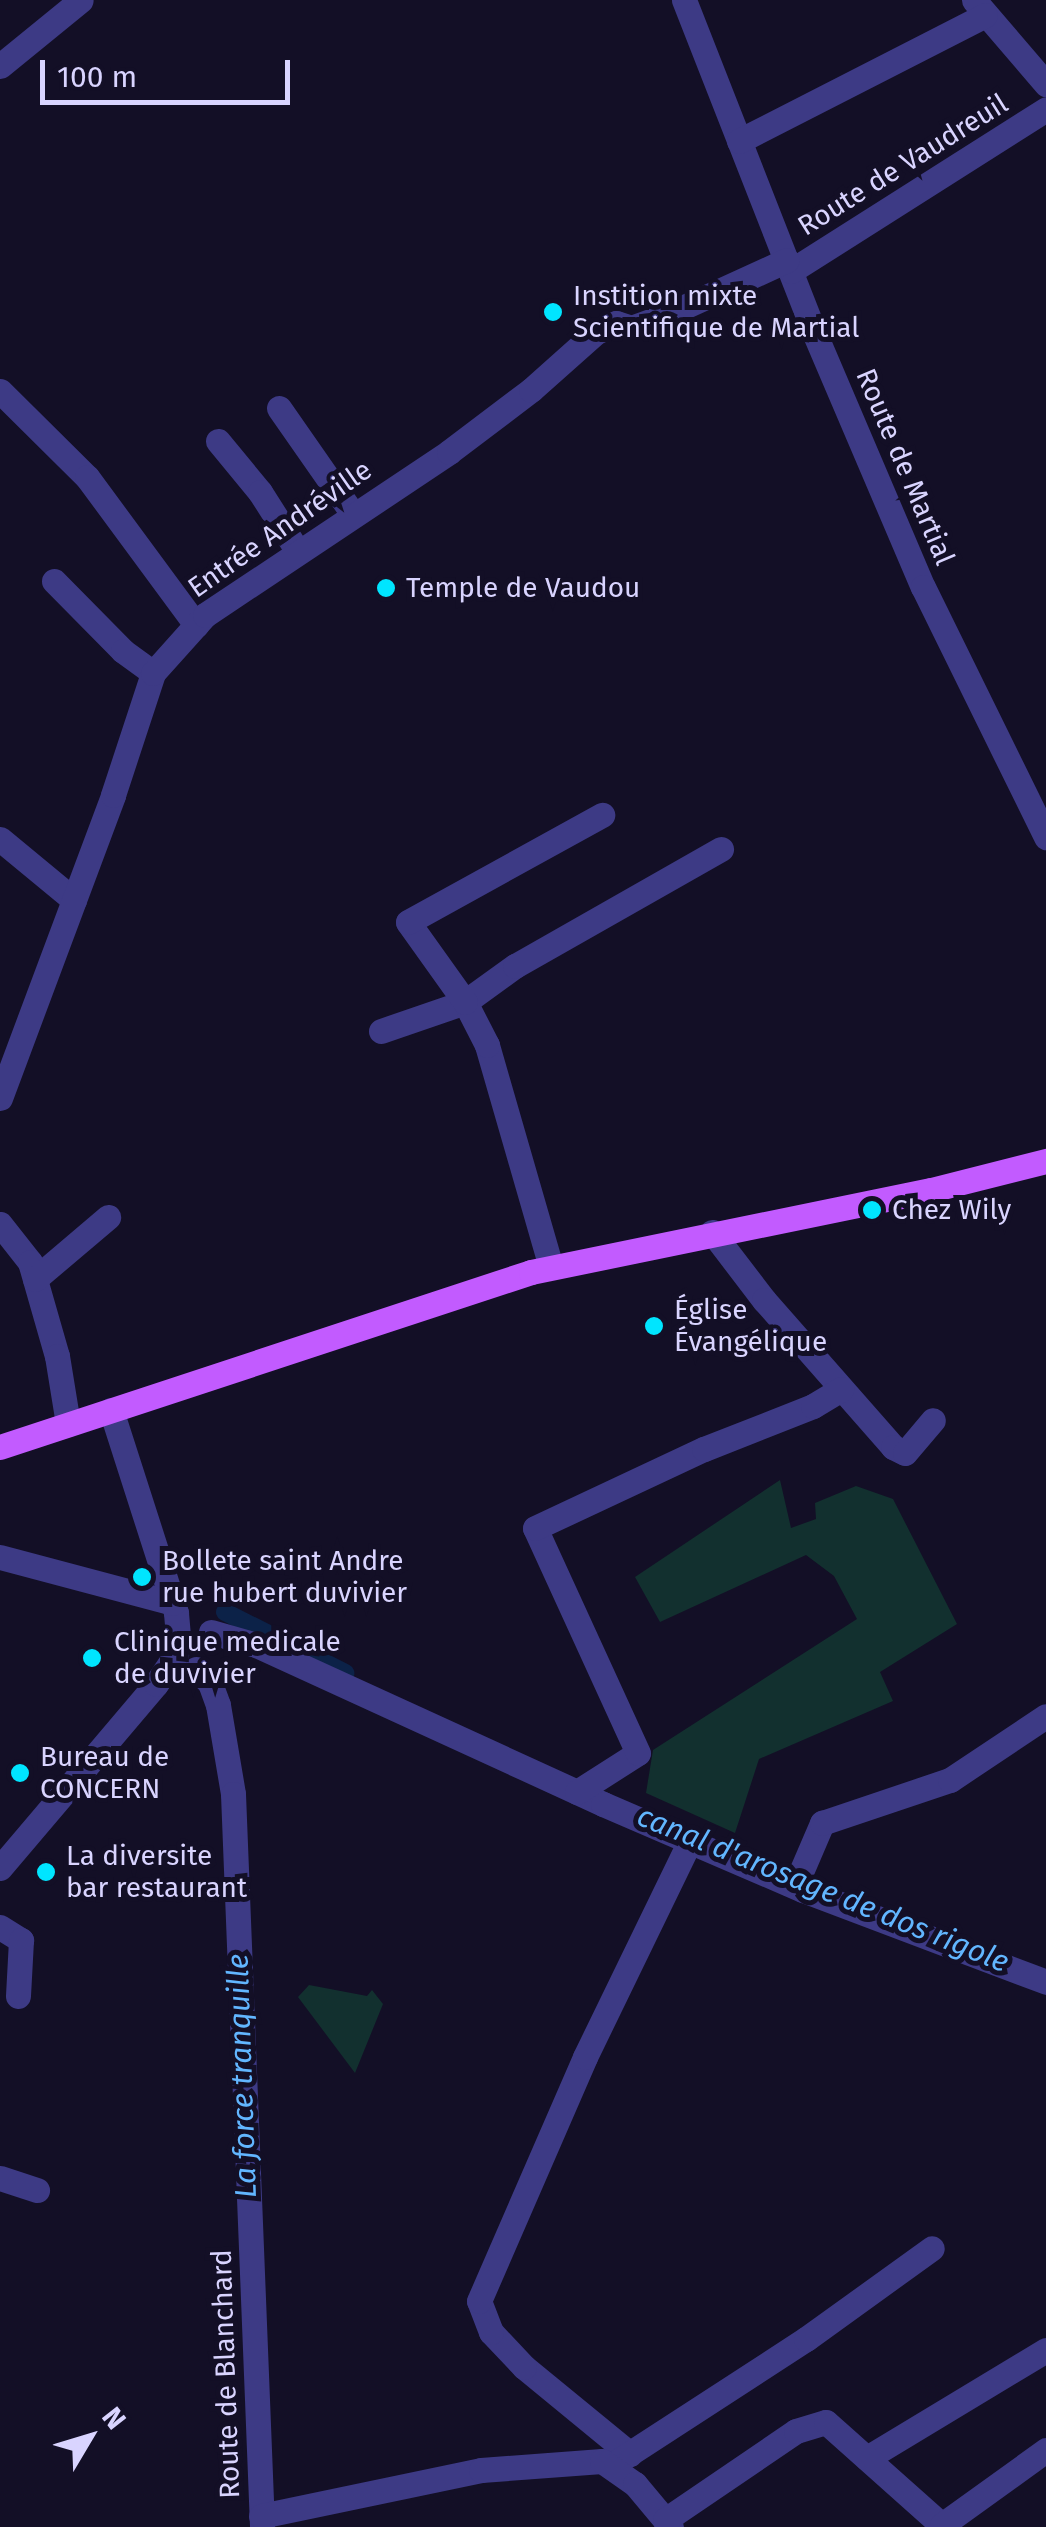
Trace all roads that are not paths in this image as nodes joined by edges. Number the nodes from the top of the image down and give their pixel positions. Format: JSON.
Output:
{"nodes":[{"id":1,"x":80,"y":0,"type":"edge"},
{"id":2,"x":684,"y":0,"type":"edge"},
{"id":3,"x":980,"y":7,"type":"edge"},
{"id":4,"x":0,"y":66,"type":"edge"},
{"id":5,"x":1046,"y":84,"type":"edge"},
{"id":6,"x":1046,"y":109,"type":"edge"},
{"id":7,"x":739,"y":141,"type":"junction"},
{"id":8,"x":789,"y":266,"type":"junction"},
{"id":9,"x":0,"y":391,"type":"edge"},
{"id":10,"x":279,"y":408,"type":"dead end"},
{"id":11,"x":218,"y":441,"type":"dead end"},
{"id":12,"x":352,"y":514,"type":"junction"},
{"id":13,"x":297,"y":550,"type":"junction"},
{"id":14,"x":54,"y":581,"type":"dead end"},
{"id":15,"x":196,"y":625,"type":"junction"},
{"id":16,"x":153,"y":672,"type":"junction"},
{"id":17,"x":602,"y":815,"type":"dead end"},
{"id":18,"x":1046,"y":837,"type":"edge"},
{"id":19,"x":0,"y":839,"type":"edge"},
{"id":20,"x":721,"y":849,"type":"dead end"},
{"id":21,"x":74,"y":900,"type":"junction"},
{"id":22,"x":465,"y":1002,"type":"junction"},
{"id":23,"x":381,"y":1031,"type":"dead end"},
{"id":24,"x":0,"y":1098,"type":"edge"},
{"id":25,"x":1046,"y":1161,"type":"edge"},
{"id":26,"x":108,"y":1217,"type":"dead end"},
{"id":27,"x":0,"y":1224,"type":"edge"},
{"id":28,"x":712,"y":1232,"type":"junction"},
{"id":29,"x":552,"y":1267,"type":"junction"},
{"id":30,"x":35,"y":1279,"type":"junction"},
{"id":31,"x":841,"y":1389,"type":"junction"},
{"id":32,"x":111,"y":1410,"type":"junction"},
{"id":33,"x":933,"y":1420,"type":"dead end"},
{"id":34,"x":68,"y":1424,"type":"junction"},
{"id":35,"x":0,"y":1448,"type":"edge"},
{"id":36,"x":0,"y":1557,"type":"edge"},
{"id":37,"x":192,"y":1650,"type":"junction"},
{"id":38,"x":1046,"y":1716,"type":"edge"},
{"id":39,"x":576,"y":1792,"type":"junction"},
{"id":40,"x":9,"y":1838,"type":"edge"},
{"id":41,"x":690,"y":1841,"type":"junction"},
{"id":42,"x":0,"y":1868,"type":"edge"},
{"id":43,"x":794,"y":1886,"type":"junction"},
{"id":44,"x":0,"y":1926,"type":"edge"},
{"id":45,"x":1046,"y":1982,"type":"edge"},
{"id":46,"x":18,"y":1996,"type":"dead end"},
{"id":47,"x":0,"y":2178,"type":"edge"},
{"id":48,"x":38,"y":2190,"type":"dead end"},
{"id":49,"x":932,"y":2248,"type":"dead end"},
{"id":50,"x":1046,"y":2350,"type":"edge"},
{"id":51,"x":1046,"y":2450,"type":"edge"},
{"id":52,"x":867,"y":2458,"type":"junction"},
{"id":53,"x":620,"y":2460,"type":"junction"},
{"id":54,"x":262,"y":2522,"type":"edge"},
{"id":55,"x":668,"y":2523,"type":"edge"},
{"id":56,"x":943,"y":2526,"type":"edge"}],
"edges":[{"from":1,"to":4,"type":"street"},
{"from":2,"to":7,"type":"street","name":"Route de Martial"},
{"from":3,"to":5,"type":"street"},
{"from":3,"to":7,"type":"street"},
{"from":6,"to":8,"type":"street","name":"Route de Vaudreuil"},
{"from":7,"to":8,"type":"street","name":"Route de Martial"},
{"from":8,"to":12,"type":"street","name":"Entrée Andréville"},
{"from":8,"to":18,"type":"street","name":"Route de Martial"},
{"from":9,"to":15,"type":"street"},
{"from":10,"to":12,"type":"street"},
{"from":11,"to":13,"type":"street"},
{"from":12,"to":13,"type":"street","name":"Entrée Andréville"},
{"from":13,"to":15,"type":"street","name":"Entrée Andréville"},
{"from":14,"to":16,"type":"street"},
{"from":15,"to":16,"type":"street","name":"Entrée Andréville"},
{"from":16,"to":21,"type":"street","name":"Entrée Andréville"},
{"from":17,"to":22,"type":"street"},
{"from":19,"to":21,"type":"street"},
{"from":20,"to":22,"type":"street"},
{"from":21,"to":24,"type":"street","name":"Entrée Andréville"},
{"from":22,"to":23,"type":"street"},
{"from":22,"to":29,"type":"street"},
{"from":25,"to":28,"type":"main road"},
{"from":26,"to":30,"type":"street"},
{"from":27,"to":30,"type":"street"},
{"from":28,"to":29,"type":"main road"},
{"from":28,"to":31,"type":"street"},
{"from":29,"to":32,"type":"main road"},
{"from":30,"to":34,"type":"street"},
{"from":31,"to":33,"type":"street"},
{"from":31,"to":39,"type":"street"},
{"from":32,"to":34,"type":"main road"},
{"from":32,"to":37,"type":"street","name":"Route de Blanchard"},
{"from":34,"to":35,"type":"main road"},
{"from":36,"to":37,"type":"street"},
{"from":37,"to":39,"type":"street"},
{"from":37,"to":40,"type":"street"},
{"from":37,"to":54,"type":"street","name":"Route de Blanchard"},
{"from":38,"to":43,"type":"street"},
{"from":39,"to":41,"type":"street"},
{"from":40,"to":42,"type":"street"},
{"from":41,"to":43,"type":"street"},
{"from":41,"to":53,"type":"street"},
{"from":43,"to":45,"type":"street"},
{"from":44,"to":46,"type":"street"},
{"from":47,"to":48,"type":"street"},
{"from":49,"to":53,"type":"street"},
{"from":50,"to":52,"type":"street"},
{"from":51,"to":56,"type":"street"},
{"from":52,"to":55,"type":"street"},
{"from":52,"to":56,"type":"street"},
{"from":53,"to":54,"type":"street"},
{"from":53,"to":55,"type":"street"}]}
